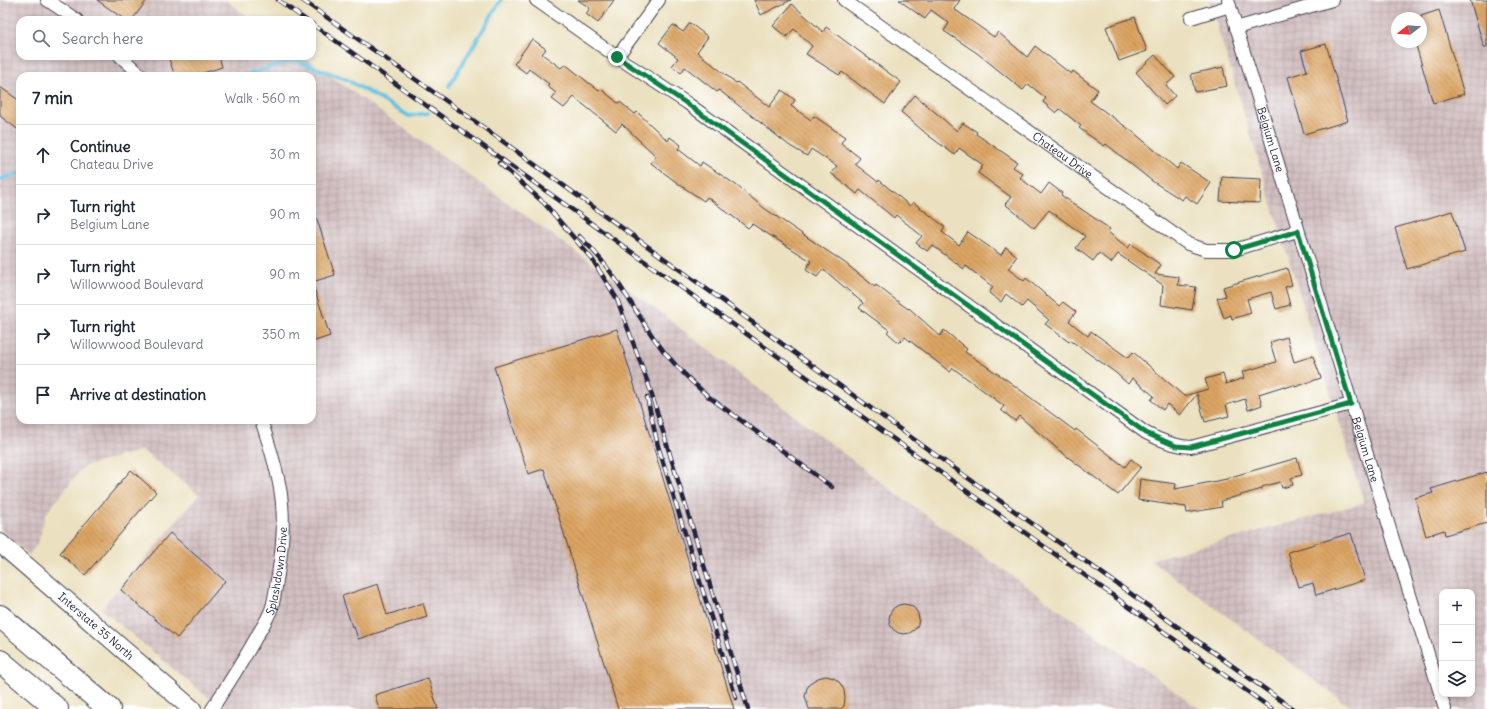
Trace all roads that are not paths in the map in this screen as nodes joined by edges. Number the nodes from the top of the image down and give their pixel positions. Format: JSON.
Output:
{"nodes":[{"id":1,"x":47,"y":0,"type":"edge"},
{"id":2,"x":536,"y":0,"type":"edge"},
{"id":3,"x":659,"y":0,"type":"edge"},
{"id":4,"x":844,"y":0,"type":"edge"},
{"id":5,"x":1332,"y":0,"type":"edge"},
{"id":6,"x":1229,"y":3,"type":"edge"},
{"id":7,"x":71,"y":16,"type":"edge"},
{"id":8,"x":1192,"y":18,"type":"dead end"},
{"id":9,"x":1236,"y":28,"type":"junction"},
{"id":10,"x":617,"y":57,"type":"junction"},
{"id":11,"x":124,"y":60,"type":"edge"},
{"id":12,"x":138,"y":72,"type":"edge"},
{"id":13,"x":1298,"y":231,"type":"junction"},
{"id":14,"x":1351,"y":404,"type":"junction"},
{"id":15,"x":262,"y":424,"type":"edge"},
{"id":16,"x":0,"y":543,"type":"edge"},
{"id":17,"x":0,"y":616,"type":"edge"},
{"id":18,"x":0,"y":661,"type":"edge"},
{"id":19,"x":58,"y":709,"type":"edge"},
{"id":20,"x":109,"y":709,"type":"edge"},
{"id":21,"x":192,"y":709,"type":"edge"},
{"id":22,"x":212,"y":709,"type":"edge"},
{"id":23,"x":1445,"y":709,"type":"edge"}],
"edges":[{"from":1,"to":7,"type":"street"},
{"from":2,"to":10,"type":"street"},
{"from":3,"to":10,"type":"street"},
{"from":4,"to":13,"type":"street","name":"Chateau Drive"},
{"from":5,"to":9,"type":"street"},
{"from":6,"to":8,"type":"street","name":"Belgium Lane"},
{"from":6,"to":9,"type":"street","name":"Belgium Lane"},
{"from":9,"to":13,"type":"street","name":"Belgium Lane"},
{"from":10,"to":14,"type":"street"},
{"from":11,"to":12,"type":"street"},
{"from":13,"to":14,"type":"street","name":"Belgium Lane"},
{"from":14,"to":23,"type":"street","name":"Belgium Lane"},
{"from":15,"to":22,"type":"street","name":"Splashdown Drive"},
{"from":16,"to":21,"type":"main road","name":"Interstate 35 North"},
{"from":17,"to":20,"type":"highway"},
{"from":18,"to":19,"type":"highway"}]}
